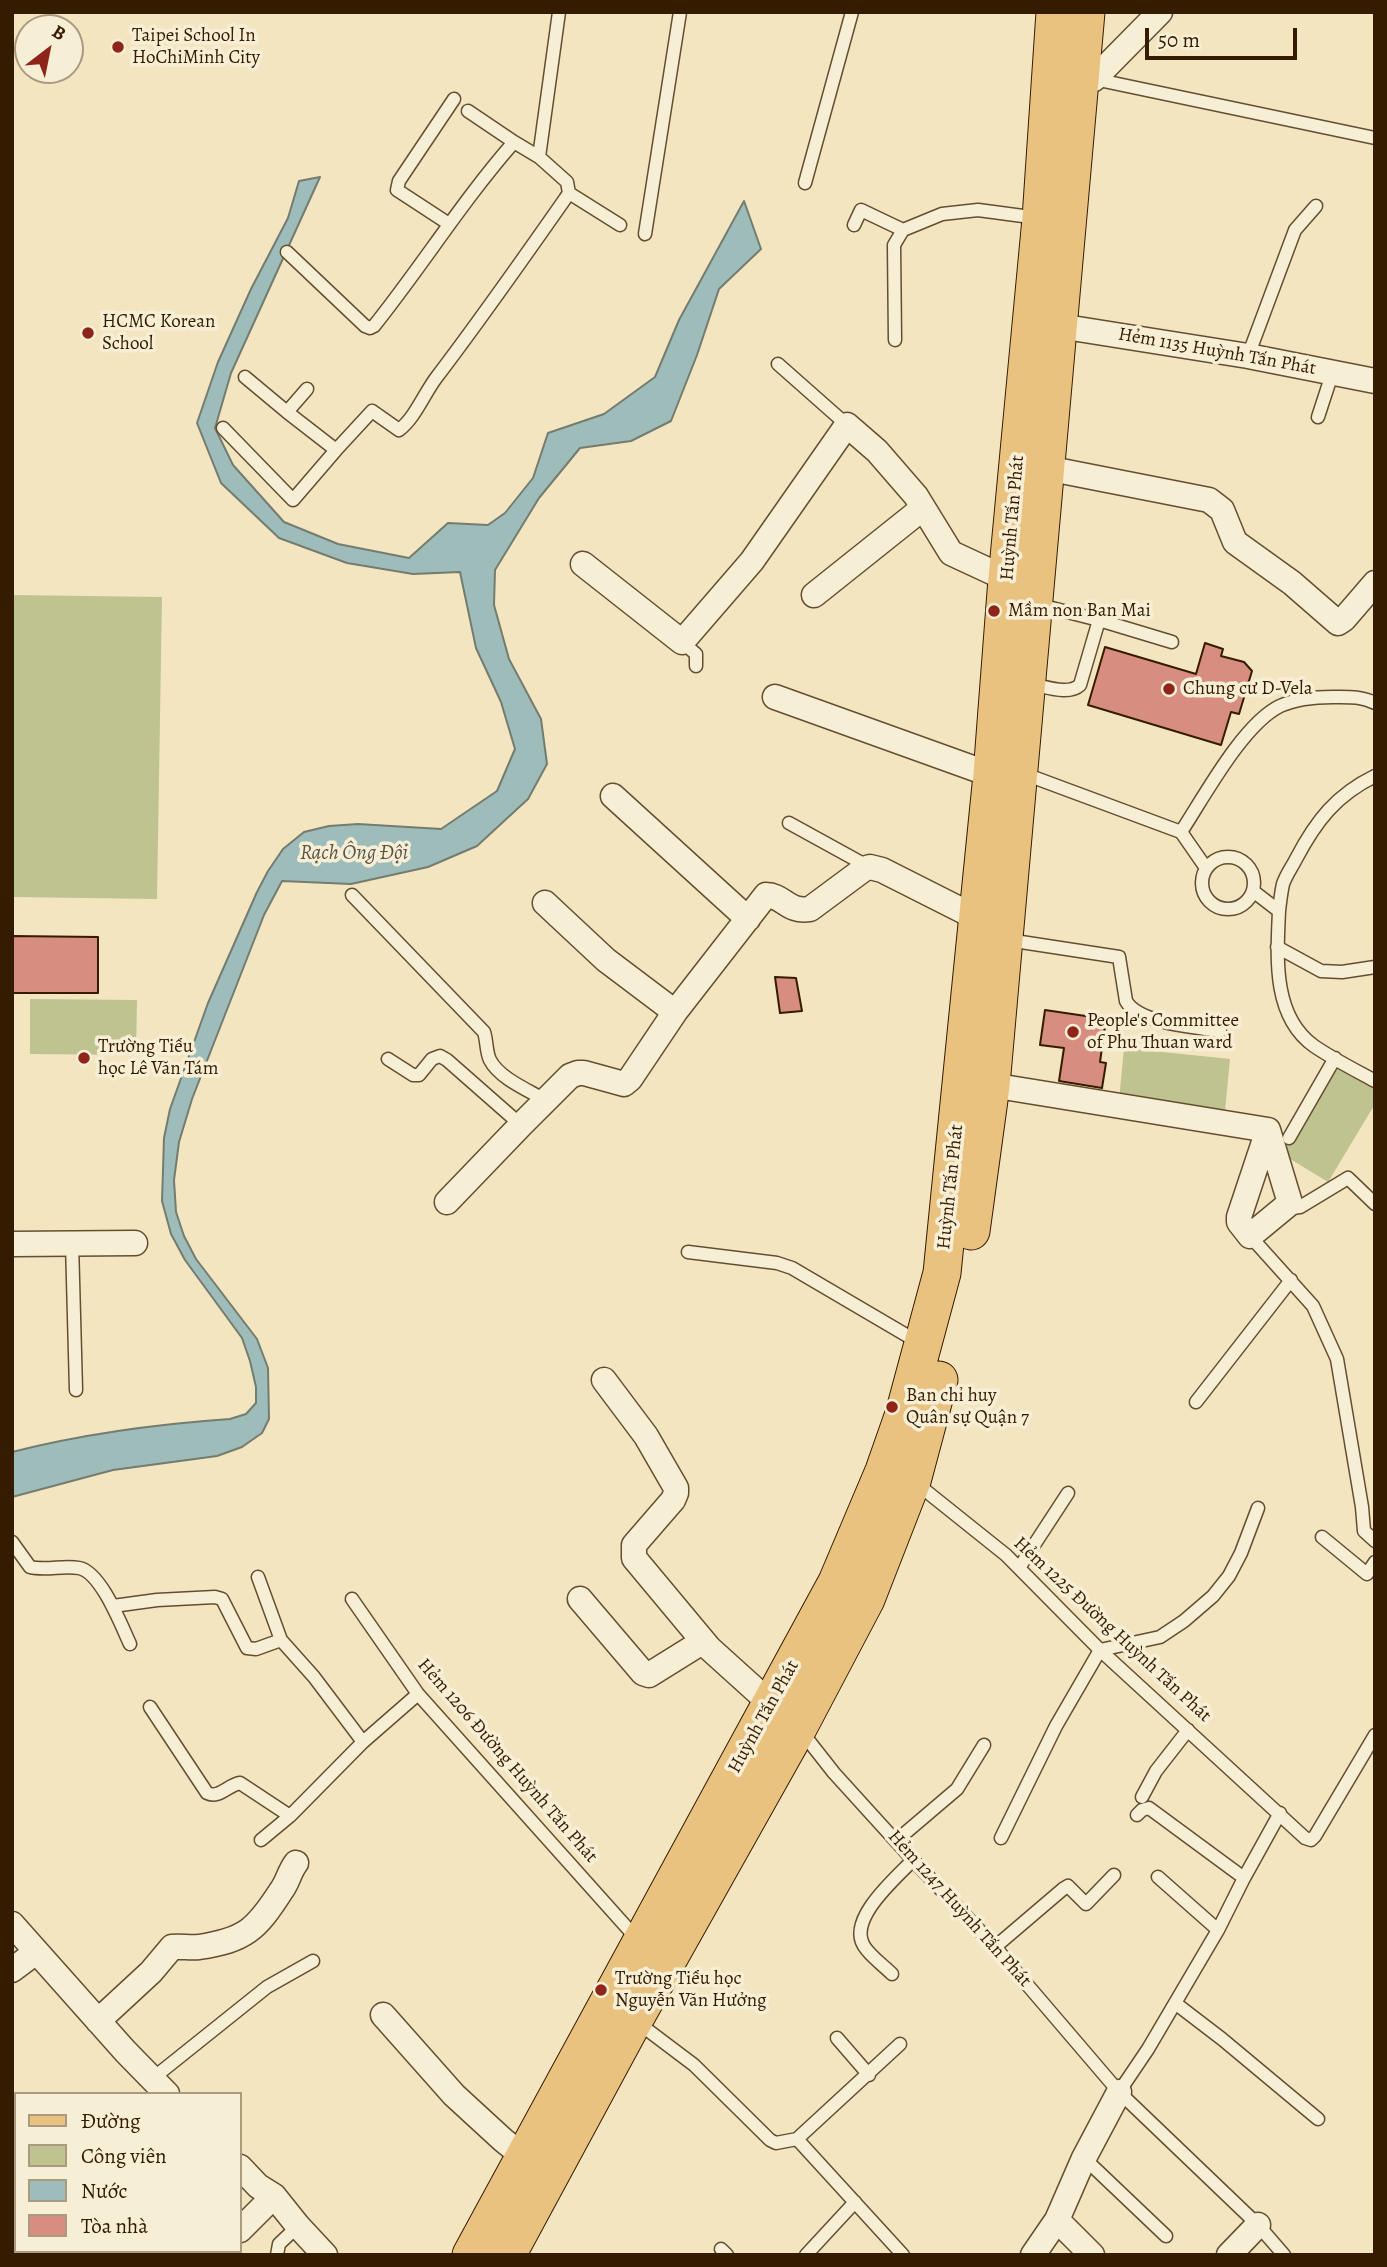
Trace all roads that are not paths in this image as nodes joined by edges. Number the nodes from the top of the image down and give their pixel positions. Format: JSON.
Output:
{"nodes":[{"id":1,"x":559,"y":12,"type":"edge"},
{"id":2,"x":680,"y":12,"type":"edge"},
{"id":3,"x":852,"y":12,"type":"edge"},
{"id":4,"x":1055,"y":12,"type":"edge"},
{"id":5,"x":1086,"y":12,"type":"edge"},
{"id":6,"x":1160,"y":12,"type":"edge"},
{"id":7,"x":1075,"y":75,"type":"junction"},
{"id":8,"x":454,"y":99,"type":"dead end"},
{"id":9,"x":468,"y":111,"type":"dead end"},
{"id":10,"x":1375,"y":138,"type":"edge"},
{"id":11,"x":514,"y":142,"type":"junction"},
{"id":12,"x":539,"y":158,"type":"junction"},
{"id":13,"x":805,"y":183,"type":"dead end"},
{"id":14,"x":569,"y":193,"type":"junction"},
{"id":15,"x":1316,"y":206,"type":"dead end"},
{"id":16,"x":1041,"y":219,"type":"junction"},
{"id":17,"x":449,"y":224,"type":"junction"},
{"id":18,"x":620,"y":225,"type":"dead end"},
{"id":19,"x":854,"y":225,"type":"dead end"},
{"id":20,"x":903,"y":230,"type":"junction"},
{"id":21,"x":645,"y":234,"type":"dead end"},
{"id":22,"x":287,"y":252,"type":"dead end"},
{"id":23,"x":1059,"y":326,"type":"junction"},
{"id":24,"x":895,"y":340,"type":"dead end"},
{"id":25,"x":1248,"y":356,"type":"junction"},
{"id":26,"x":779,"y":364,"type":"dead end"},
{"id":27,"x":1333,"y":372,"type":"junction"},
{"id":28,"x":245,"y":377,"type":"dead end"},
{"id":29,"x":1375,"y":381,"type":"edge"},
{"id":30,"x":307,"y":389,"type":"dead end"},
{"id":31,"x":287,"y":412,"type":"junction"},
{"id":32,"x":1318,"y":417,"type":"dead end"},
{"id":33,"x":847,"y":425,"type":"junction"},
{"id":34,"x":223,"y":428,"type":"dead end"},
{"id":35,"x":336,"y":450,"type":"junction"},
{"id":36,"x":1032,"y":467,"type":"junction"},
{"id":37,"x":923,"y":508,"type":"junction"},
{"id":38,"x":583,"y":564,"type":"dead end"},
{"id":39,"x":1007,"y":579,"type":"junction"},
{"id":40,"x":1375,"y":583,"type":"edge"},
{"id":41,"x":814,"y":595,"type":"dead end"},
{"id":42,"x":1034,"y":604,"type":"junction"},
{"id":43,"x":1099,"y":620,"type":"junction"},
{"id":44,"x":682,"y":642,"type":"junction"},
{"id":45,"x":1172,"y":642,"type":"dead end"},
{"id":46,"x":695,"y":666,"type":"dead end"},
{"id":47,"x":1026,"y":683,"type":"junction"},
{"id":48,"x":775,"y":697,"type":"dead end"},
{"id":49,"x":1375,"y":703,"type":"edge"},
{"id":50,"x":1005,"y":774,"type":"junction"},
{"id":51,"x":1375,"y":776,"type":"edge"},
{"id":52,"x":613,"y":796,"type":"dead end"},
{"id":53,"x":789,"y":823,"type":"dead end"},
{"id":54,"x":1181,"y":832,"type":"junction"},
{"id":55,"x":870,"y":867,"type":"junction"},
{"id":56,"x":1206,"y":868,"type":"junction"},
{"id":57,"x":1253,"y":891,"type":"junction"},
{"id":58,"x":352,"y":895,"type":"dead end"},
{"id":59,"x":545,"y":903,"type":"dead end"},
{"id":60,"x":1279,"y":911,"type":"junction"},
{"id":61,"x":748,"y":919,"type":"junction"},
{"id":62,"x":987,"y":932,"type":"junction"},
{"id":63,"x":1277,"y":947,"type":"junction"},
{"id":64,"x":1375,"y":967,"type":"edge"},
{"id":65,"x":675,"y":1012,"type":"junction"},
{"id":66,"x":1220,"y":1031,"type":"dead end"},
{"id":67,"x":1335,"y":1058,"type":"junction"},
{"id":68,"x":388,"y":1059,"type":"dead end"},
{"id":69,"x":1375,"y":1081,"type":"edge"},
{"id":70,"x":977,"y":1083,"type":"junction"},
{"id":71,"x":545,"y":1100,"type":"junction"},
{"id":72,"x":521,"y":1125,"type":"junction"},
{"id":73,"x":1278,"y":1134,"type":"junction"},
{"id":74,"x":447,"y":1202,"type":"dead end"},
{"id":75,"x":1290,"y":1203,"type":"junction"},
{"id":76,"x":1375,"y":1204,"type":"edge"},
{"id":77,"x":1250,"y":1236,"type":"junction"},
{"id":78,"x":72,"y":1243,"type":"junction"},
{"id":79,"x":135,"y":1243,"type":"dead end"},
{"id":80,"x":12,"y":1244,"type":"edge"},
{"id":81,"x":688,"y":1252,"type":"dead end"},
{"id":82,"x":1291,"y":1280,"type":"junction"},
{"id":83,"x":922,"y":1345,"type":"junction"},
{"id":84,"x":604,"y":1380,"type":"dead end"},
{"id":85,"x":76,"y":1390,"type":"dead end"},
{"id":86,"x":1196,"y":1402,"type":"dead end"},
{"id":87,"x":912,"y":1481,"type":"junction"},
{"id":88,"x":1068,"y":1493,"type":"dead end"},
{"id":89,"x":1258,"y":1508,"type":"dead end"},
{"id":90,"x":1322,"y":1537,"type":"dead end"},
{"id":91,"x":1375,"y":1541,"type":"edge"},
{"id":92,"x":12,"y":1542,"type":"edge"},
{"id":93,"x":1375,"y":1562,"type":"edge"},
{"id":94,"x":1019,"y":1568,"type":"junction"},
{"id":95,"x":258,"y":1577,"type":"dead end"},
{"id":96,"x":352,"y":1599,"type":"dead end"},
{"id":97,"x":580,"y":1599,"type":"dead end"},
{"id":98,"x":113,"y":1606,"type":"junction"},
{"id":99,"x":281,"y":1640,"type":"junction"},
{"id":100,"x":702,"y":1642,"type":"junction"},
{"id":101,"x":130,"y":1644,"type":"dead end"},
{"id":102,"x":1100,"y":1650,"type":"junction"},
{"id":103,"x":418,"y":1694,"type":"junction"},
{"id":104,"x":771,"y":1704,"type":"junction"},
{"id":105,"x":150,"y":1707,"type":"dead end"},
{"id":106,"x":798,"y":1728,"type":"junction"},
{"id":107,"x":1188,"y":1730,"type":"junction"},
{"id":108,"x":1375,"y":1735,"type":"edge"},
{"id":109,"x":363,"y":1742,"type":"junction"},
{"id":110,"x":984,"y":1745,"type":"dead end"},
{"id":111,"x":1142,"y":1797,"type":"dead end"},
{"id":112,"x":1280,"y":1813,"type":"junction"},
{"id":113,"x":1137,"y":1815,"type":"dead end"},
{"id":114,"x":290,"y":1816,"type":"junction"},
{"id":115,"x":1001,"y":1838,"type":"dead end"},
{"id":116,"x":261,"y":1840,"type":"dead end"},
{"id":117,"x":897,"y":1840,"type":"junction"},
{"id":118,"x":913,"y":1860,"type":"junction"},
{"id":119,"x":296,"y":1863,"type":"dead end"},
{"id":120,"x":1114,"y":1875,"type":"dead end"},
{"id":121,"x":1158,"y":1877,"type":"dead end"},
{"id":122,"x":1244,"y":1878,"type":"junction"},
{"id":123,"x":12,"y":1924,"type":"edge"},
{"id":124,"x":1218,"y":1930,"type":"junction"},
{"id":125,"x":995,"y":1947,"type":"junction"},
{"id":126,"x":654,"y":1951,"type":"junction"},
{"id":127,"x":36,"y":1952,"type":"junction"},
{"id":128,"x":313,"y":1961,"type":"dead end"},
{"id":129,"x":12,"y":1970,"type":"edge"},
{"id":130,"x":891,"y":1974,"type":"dead end"},
{"id":131,"x":1175,"y":2003,"type":"junction"},
{"id":132,"x":383,"y":2015,"type":"dead end"},
{"id":133,"x":634,"y":2020,"type":"junction"},
{"id":134,"x":98,"y":2021,"type":"junction"},
{"id":135,"x":837,"y":2039,"type":"dead end"},
{"id":136,"x":900,"y":2045,"type":"dead end"},
{"id":137,"x":869,"y":2075,"type":"junction"},
{"id":138,"x":160,"y":2086,"type":"edge"},
{"id":139,"x":1119,"y":2092,"type":"junction"},
{"id":140,"x":1318,"y":2119,"type":"dead end"},
{"id":141,"x":797,"y":2139,"type":"junction"},
{"id":142,"x":524,"y":2157,"type":"junction"},
{"id":143,"x":1084,"y":2158,"type":"junction"},
{"id":144,"x":242,"y":2169,"type":"edge"},
{"id":145,"x":274,"y":2196,"type":"junction"},
{"id":146,"x":855,"y":2202,"type":"junction"},
{"id":147,"x":1057,"y":2220,"type":"junction"},
{"id":148,"x":1258,"y":2225,"type":"junction"},
{"id":149,"x":298,"y":2226,"type":"junction"},
{"id":150,"x":242,"y":2228,"type":"edge"},
{"id":151,"x":1166,"y":2236,"type":"dead end"},
{"id":152,"x":517,"y":2250,"type":"edge"},
{"id":153,"x":277,"y":2255,"type":"edge"},
{"id":154,"x":325,"y":2255,"type":"edge"},
{"id":155,"x":471,"y":2255,"type":"edge"},
{"id":156,"x":806,"y":2255,"type":"edge"},
{"id":157,"x":902,"y":2255,"type":"edge"},
{"id":158,"x":1033,"y":2255,"type":"edge"},
{"id":159,"x":1092,"y":2255,"type":"edge"},
{"id":160,"x":1229,"y":2255,"type":"edge"},
{"id":161,"x":1284,"y":2255,"type":"edge"}],
"edges":[{"from":1,"to":12,"type":"lane"},
{"from":2,"to":21,"type":"lane"},
{"from":3,"to":13,"type":"lane"},
{"from":4,"to":7,"type":"main road","name":"Huỳnh Tấn Phát"},
{"from":5,"to":7,"type":"main road","name":"Huỳnh Tấn Phát"},
{"from":6,"to":7,"type":"street"},
{"from":7,"to":10,"type":"lane"},
{"from":7,"to":16,"type":"main road","name":"Huỳnh Tấn Phát"},
{"from":7,"to":23,"type":"main road","name":"Huỳnh Tấn Phát"},
{"from":8,"to":17,"type":"lane"},
{"from":9,"to":11,"type":"lane"},
{"from":11,"to":12,"type":"lane"},
{"from":11,"to":17,"type":"lane"},
{"from":12,"to":14,"type":"lane"},
{"from":14,"to":18,"type":"lane"},
{"from":14,"to":35,"type":"lane"},
{"from":15,"to":25,"type":"lane"},
{"from":16,"to":20,"type":"lane"},
{"from":16,"to":36,"type":"main road","name":"Huỳnh Tấn Phát"},
{"from":17,"to":22,"type":"lane"},
{"from":19,"to":20,"type":"lane"},
{"from":20,"to":24,"type":"lane"},
{"from":23,"to":25,"type":"street","name":"Hẻm 1135 Huỳnh Tấn Phát"},
{"from":23,"to":36,"type":"main road","name":"Huỳnh Tấn Phát"},
{"from":25,"to":27,"type":"street","name":"Hẻm 1135 Huỳnh Tấn Phát"},
{"from":26,"to":33,"type":"lane"},
{"from":27,"to":29,"type":"street","name":"Hẻm 1135 Huỳnh Tấn Phát"},
{"from":27,"to":32,"type":"lane"},
{"from":28,"to":31,"type":"lane"},
{"from":30,"to":31,"type":"lane"},
{"from":31,"to":35,"type":"lane"},
{"from":33,"to":37,"type":"street"},
{"from":33,"to":44,"type":"street"},
{"from":34,"to":35,"type":"lane"},
{"from":36,"to":39,"type":"main road","name":"Huỳnh Tấn Phát"},
{"from":36,"to":40,"type":"street"},
{"from":36,"to":42,"type":"main road","name":"Huỳnh Tấn Phát"},
{"from":37,"to":39,"type":"street"},
{"from":37,"to":41,"type":"street"},
{"from":38,"to":44,"type":"street"},
{"from":39,"to":50,"type":"main road","name":"Huỳnh Tấn Phát"},
{"from":42,"to":43,"type":"lane"},
{"from":42,"to":47,"type":"main road","name":"Huỳnh Tấn Phát"},
{"from":43,"to":45,"type":"lane"},
{"from":43,"to":47,"type":"lane"},
{"from":44,"to":46,"type":"lane"},
{"from":47,"to":50,"type":"main road","name":"Huỳnh Tấn Phát"},
{"from":48,"to":50,"type":"street"},
{"from":49,"to":54,"type":"lane"},
{"from":50,"to":54,"type":"lane"},
{"from":50,"to":62,"type":"main road","name":"Huỳnh Tấn Phát"},
{"from":51,"to":60,"type":"lane"},
{"from":52,"to":61,"type":"street"},
{"from":53,"to":55,"type":"lane"},
{"from":54,"to":56,"type":"lane"},
{"from":55,"to":61,"type":"street"},
{"from":55,"to":62,"type":"street"},
{"from":56,"to":57,"type":"lane"},
{"from":56,"to":57,"type":"lane"},
{"from":57,"to":60,"type":"lane"},
{"from":58,"to":71,"type":"lane"},
{"from":59,"to":65,"type":"street"},
{"from":60,"to":63,"type":"lane"},
{"from":61,"to":65,"type":"street"},
{"from":62,"to":66,"type":"lane"},
{"from":62,"to":70,"type":"main road","name":"Huỳnh Tấn Phát"},
{"from":63,"to":64,"type":"lane"},
{"from":63,"to":67,"type":"lane"},
{"from":65,"to":71,"type":"street"},
{"from":67,"to":69,"type":"lane"},
{"from":67,"to":73,"type":"lane"},
{"from":68,"to":72,"type":"lane"},
{"from":70,"to":73,"type":"street"},
{"from":70,"to":83,"type":"main road","name":"Huỳnh Tấn Phát"},
{"from":70,"to":87,"type":"main road","name":"Huỳnh Tấn Phát"},
{"from":71,"to":72,"type":"street"},
{"from":72,"to":74,"type":"street"},
{"from":73,"to":75,"type":"street"},
{"from":73,"to":77,"type":"street"},
{"from":75,"to":76,"type":"lane"},
{"from":75,"to":77,"type":"street"},
{"from":77,"to":82,"type":"lane"},
{"from":78,"to":79,"type":"street"},
{"from":78,"to":80,"type":"street"},
{"from":78,"to":85,"type":"lane"},
{"from":81,"to":83,"type":"lane"},
{"from":82,"to":86,"type":"lane"},
{"from":82,"to":91,"type":"lane"},
{"from":83,"to":104,"type":"main road","name":"Huỳnh Tấn Phát"},
{"from":84,"to":100,"type":"street"},
{"from":87,"to":94,"type":"lane","name":"Hẻm 1225 Đường Huỳnh Tấn Phát"},
{"from":87,"to":106,"type":"main road","name":"Huỳnh Tấn Phát"},
{"from":88,"to":94,"type":"lane"},
{"from":89,"to":102,"type":"lane"},
{"from":90,"to":93,"type":"lane"},
{"from":92,"to":98,"type":"lane"},
{"from":94,"to":102,"type":"lane","name":"Hẻm 1225 Đường Huỳnh Tấn Phát"},
{"from":95,"to":99,"type":"lane"},
{"from":96,"to":103,"type":"lane","name":"Hẻm 1206 Đường Huỳnh Tấn Phát"},
{"from":97,"to":100,"type":"street"},
{"from":98,"to":99,"type":"lane"},
{"from":98,"to":101,"type":"lane"},
{"from":99,"to":109,"type":"lane"},
{"from":100,"to":104,"type":"street"},
{"from":102,"to":107,"type":"lane","name":"Hẻm 1225 Đường Huỳnh Tấn Phát"},
{"from":102,"to":115,"type":"lane"},
{"from":103,"to":109,"type":"lane"},
{"from":103,"to":126,"type":"lane","name":"Hẻm 1206 Đường Huỳnh Tấn Phát"},
{"from":104,"to":126,"type":"main road","name":"Huỳnh Tấn Phát"},
{"from":105,"to":114,"type":"lane"},
{"from":106,"to":117,"type":"lane","name":"Hẻm 1247 Huỳnh Tấn Phát"},
{"from":106,"to":126,"type":"main road","name":"Huỳnh Tấn Phát"},
{"from":107,"to":111,"type":"lane"},
{"from":107,"to":112,"type":"lane","name":"Hẻm 1225 Đường Huỳnh Tấn Phát"},
{"from":108,"to":112,"type":"lane","name":"Hẻm 1225 Đường Huỳnh Tấn Phát"},
{"from":109,"to":114,"type":"lane"},
{"from":110,"to":117,"type":"lane"},
{"from":112,"to":122,"type":"lane"},
{"from":113,"to":122,"type":"lane"},
{"from":114,"to":116,"type":"lane"},
{"from":117,"to":118,"type":"lane","name":"Hẻm 1247 Huỳnh Tấn Phát"},
{"from":118,"to":125,"type":"lane","name":"Hẻm 1247 Huỳnh Tấn Phát"},
{"from":118,"to":130,"type":"lane"},
{"from":119,"to":134,"type":"street"},
{"from":120,"to":125,"type":"lane"},
{"from":121,"to":124,"type":"lane"},
{"from":122,"to":124,"type":"lane"},
{"from":123,"to":127,"type":"street"},
{"from":124,"to":131,"type":"lane"},
{"from":125,"to":139,"type":"lane","name":"Hẻm 1247 Huỳnh Tấn Phát"},
{"from":126,"to":133,"type":"main road","name":"Huỳnh Tấn Phát"},
{"from":126,"to":142,"type":"main road","name":"Huỳnh Tấn Phát"},
{"from":127,"to":129,"type":"street"},
{"from":127,"to":134,"type":"street"},
{"from":128,"to":138,"type":"lane"},
{"from":131,"to":139,"type":"lane"},
{"from":131,"to":140,"type":"lane"},
{"from":132,"to":142,"type":"street"},
{"from":133,"to":141,"type":"lane"},
{"from":133,"to":152,"type":"main road","name":"Huỳnh Tấn Phát"},
{"from":134,"to":138,"type":"street"},
{"from":135,"to":137,"type":"lane"},
{"from":136,"to":137,"type":"lane"},
{"from":137,"to":141,"type":"lane"},
{"from":139,"to":143,"type":"street"},
{"from":139,"to":148,"type":"lane","name":"Hẻm 1247 Huỳnh Tấn Phát"},
{"from":141,"to":146,"type":"lane"},
{"from":142,"to":155,"type":"main road","name":"Huỳnh Tấn Phát"},
{"from":143,"to":147,"type":"street"},
{"from":143,"to":151,"type":"lane"},
{"from":144,"to":145,"type":"street"},
{"from":145,"to":149,"type":"street"},
{"from":145,"to":150,"type":"street"},
{"from":146,"to":156,"type":"lane"},
{"from":146,"to":157,"type":"lane"},
{"from":147,"to":158,"type":"street"},
{"from":147,"to":159,"type":"street"},
{"from":148,"to":160,"type":"street"},
{"from":148,"to":161,"type":"lane","name":"Hẻm 1247 Huỳnh Tấn Phát"},
{"from":149,"to":153,"type":"lane"},
{"from":149,"to":154,"type":"street"}]}
